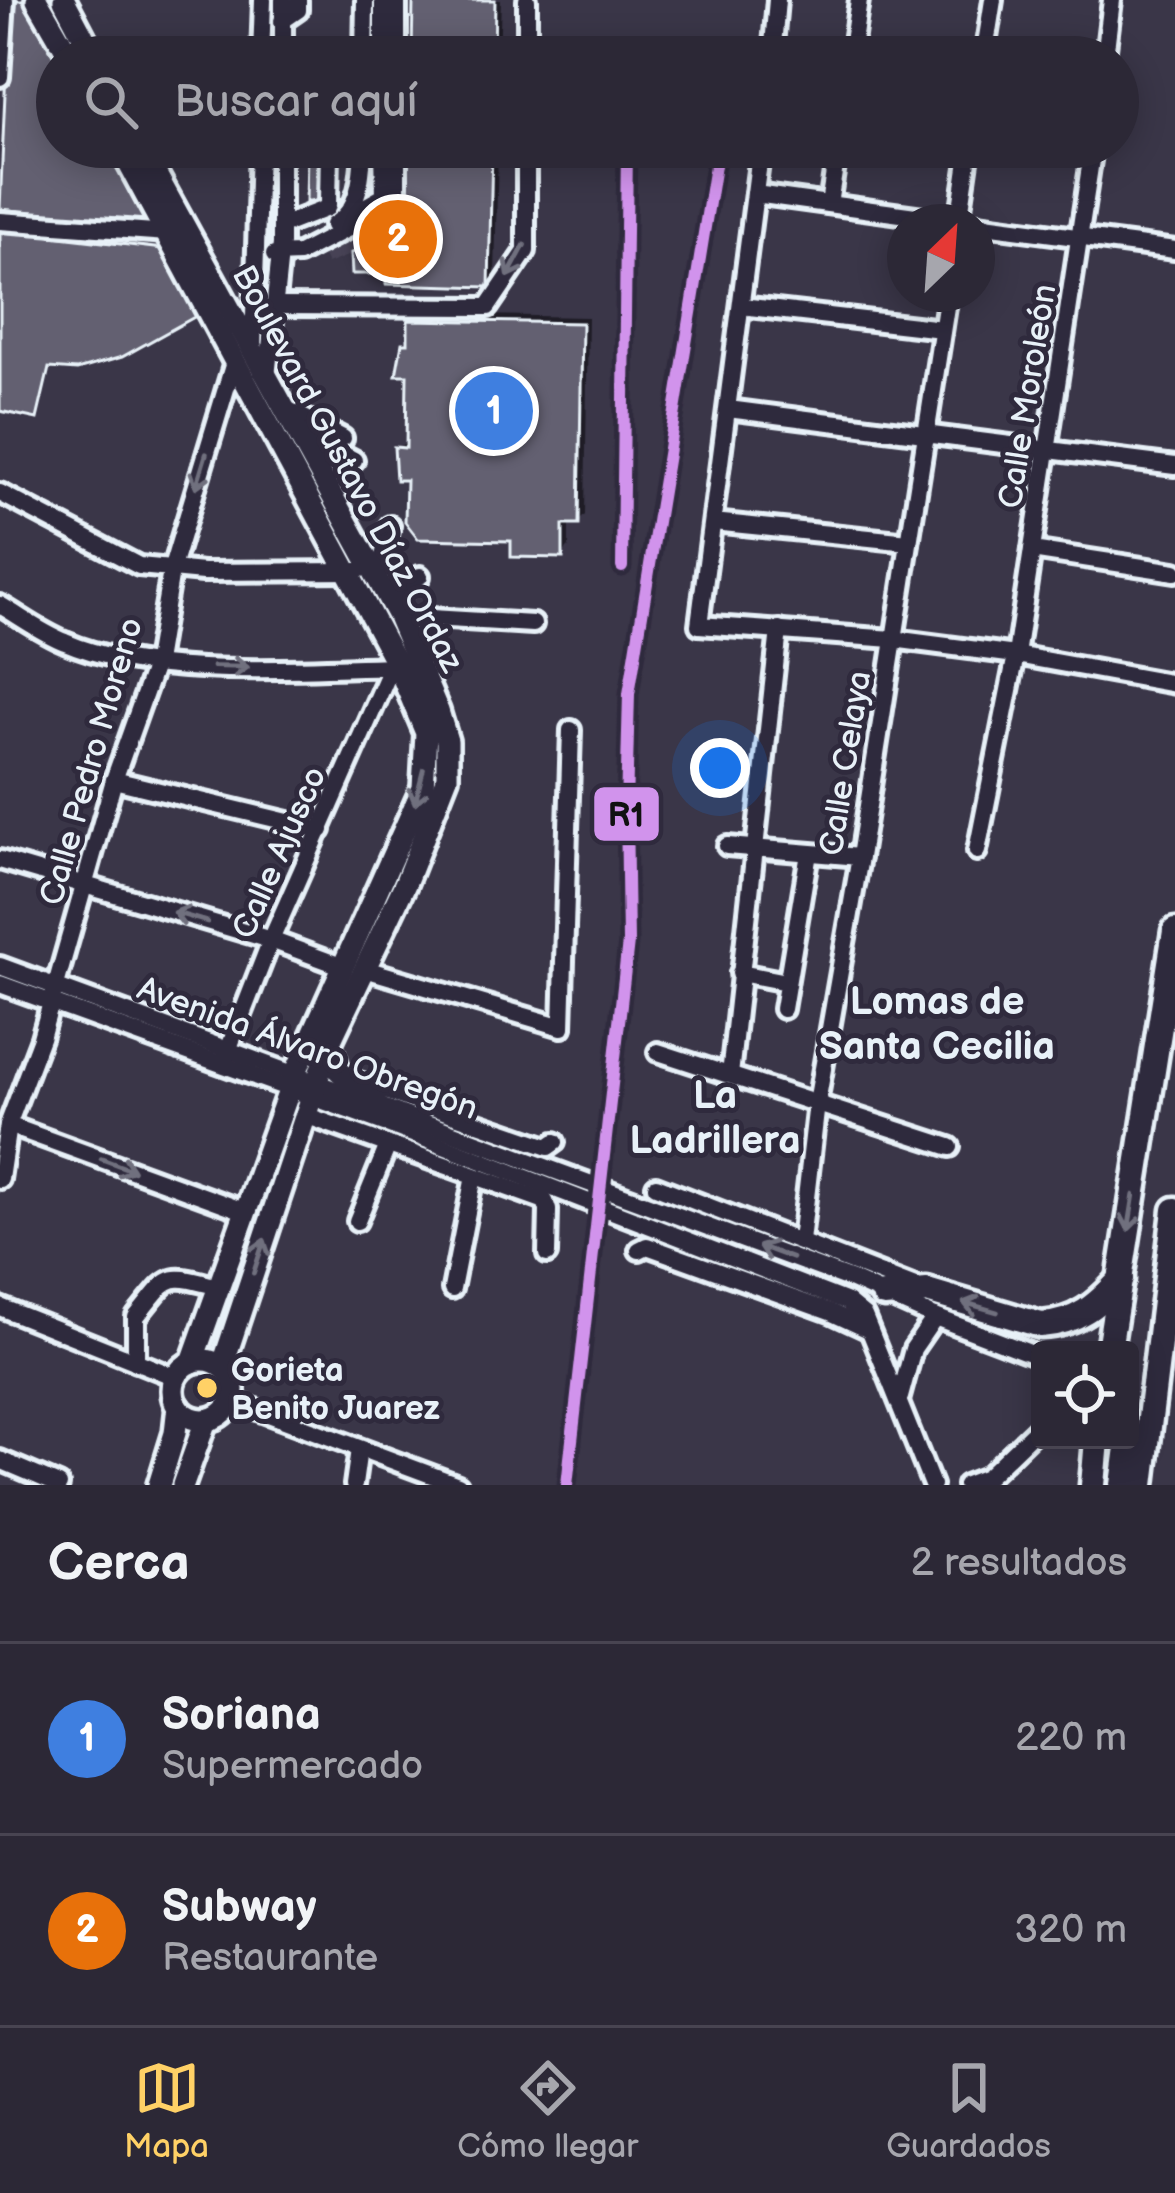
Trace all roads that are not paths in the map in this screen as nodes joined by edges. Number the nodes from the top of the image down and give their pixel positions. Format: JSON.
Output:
{"nodes":[{"id":1,"x":5,"y":0,"type":"edge"},
{"id":2,"x":37,"y":0,"type":"edge"},
{"id":3,"x":64,"y":0,"type":"edge"},
{"id":4,"x":263,"y":0,"type":"edge"},
{"id":5,"x":283,"y":0,"type":"edge"},
{"id":6,"x":298,"y":0,"type":"edge"},
{"id":7,"x":365,"y":0,"type":"edge"},
{"id":8,"x":382,"y":0,"type":"edge"},
{"id":9,"x":397,"y":0,"type":"edge"},
{"id":10,"x":527,"y":0,"type":"edge"},
{"id":11,"x":777,"y":0,"type":"edge"},
{"id":12,"x":860,"y":0,"type":"edge"},
{"id":13,"x":993,"y":0,"type":"edge"},
{"id":14,"x":1112,"y":0,"type":"edge"},
{"id":15,"x":282,"y":26,"type":"junction"},
{"id":16,"x":58,"y":36,"type":"edge"},
{"id":17,"x":83,"y":36,"type":"edge"},
{"id":18,"x":262,"y":36,"type":"edge"},
{"id":19,"x":282,"y":36,"type":"edge"},
{"id":20,"x":287,"y":36,"type":"edge"},
{"id":21,"x":364,"y":36,"type":"edge"},
{"id":22,"x":383,"y":36,"type":"edge"},
{"id":23,"x":398,"y":36,"type":"edge"},
{"id":24,"x":527,"y":36,"type":"edge"},
{"id":25,"x":774,"y":36,"type":"edge"},
{"id":26,"x":854,"y":36,"type":"edge"},
{"id":27,"x":987,"y":36,"type":"edge"},
{"id":28,"x":1108,"y":36,"type":"edge"},
{"id":29,"x":0,"y":77,"type":"edge"},
{"id":30,"x":132,"y":168,"type":"edge"},
{"id":31,"x":152,"y":168,"type":"edge"},
{"id":32,"x":258,"y":168,"type":"edge"},
{"id":33,"x":281,"y":168,"type":"edge"},
{"id":34,"x":329,"y":168,"type":"edge"},
{"id":35,"x":362,"y":168,"type":"edge"},
{"id":36,"x":383,"y":168,"type":"edge"},
{"id":37,"x":397,"y":168,"type":"edge"},
{"id":38,"x":526,"y":168,"type":"edge"},
{"id":39,"x":758,"y":168,"type":"edge"},
{"id":40,"x":835,"y":168,"type":"edge"},
{"id":41,"x":967,"y":168,"type":"edge"},
{"id":42,"x":1091,"y":168,"type":"edge"},
{"id":43,"x":755,"y":194,"type":"junction"},
{"id":44,"x":829,"y":204,"type":"junction"},
{"id":45,"x":962,"y":204,"type":"edge"},
{"id":46,"x":887,"y":212,"type":"edge"},
{"id":47,"x":347,"y":217,"type":"junction"},
{"id":48,"x":0,"y":221,"type":"edge"},
{"id":49,"x":995,"y":226,"type":"edge"},
{"id":50,"x":168,"y":233,"type":"junction"},
{"id":51,"x":1082,"y":238,"type":"junction"},
{"id":52,"x":280,"y":242,"type":"junction"},
{"id":53,"x":256,"y":248,"type":"junction"},
{"id":54,"x":1175,"y":250,"type":"edge"},
{"id":55,"x":275,"y":306,"type":"junction"},
{"id":56,"x":741,"y":306,"type":"junction"},
{"id":57,"x":945,"y":312,"type":"edge"},
{"id":58,"x":942,"y":329,"type":"junction"},
{"id":59,"x":251,"y":366,"type":"junction"},
{"id":60,"x":283,"y":407,"type":"junction"},
{"id":61,"x":728,"y":409,"type":"junction"},
{"id":62,"x":295,"y":428,"type":"junction"},
{"id":63,"x":926,"y":435,"type":"junction"},
{"id":64,"x":344,"y":438,"type":"dead end"},
{"id":65,"x":1048,"y":450,"type":"junction"},
{"id":66,"x":353,"y":460,"type":"dead end"},
{"id":67,"x":1175,"y":466,"type":"edge"},
{"id":68,"x":0,"y":493,"type":"edge"},
{"id":69,"x":713,"y":522,"type":"junction"},
{"id":70,"x":390,"y":526,"type":"dead end"},
{"id":71,"x":909,"y":542,"type":"junction"},
{"id":72,"x":1032,"y":550,"type":"junction"},
{"id":73,"x":171,"y":571,"type":"junction"},
{"id":74,"x":1175,"y":572,"type":"edge"},
{"id":75,"x":366,"y":574,"type":"junction"},
{"id":76,"x":420,"y":576,"type":"dead end"},
{"id":77,"x":0,"y":605,"type":"edge"},
{"id":78,"x":394,"y":609,"type":"junction"},
{"id":79,"x":533,"y":625,"type":"dead end"},
{"id":80,"x":779,"y":631,"type":"junction"},
{"id":81,"x":893,"y":639,"type":"junction"},
{"id":82,"x":1016,"y":655,"type":"junction"},
{"id":83,"x":156,"y":662,"type":"junction"},
{"id":84,"x":395,"y":666,"type":"junction"},
{"id":85,"x":1175,"y":684,"type":"edge"},
{"id":86,"x":572,"y":730,"type":"dead end"},
{"id":87,"x":114,"y":780,"type":"junction"},
{"id":88,"x":321,"y":830,"type":"junction"},
{"id":89,"x":727,"y":846,"type":"dead end"},
{"id":90,"x":754,"y":848,"type":"junction"},
{"id":91,"x":977,"y":850,"type":"dead end"},
{"id":92,"x":809,"y":853,"type":"junction"},
{"id":93,"x":860,"y":857,"type":"junction"},
{"id":94,"x":0,"y":860,"type":"edge"},
{"id":95,"x":86,"y":888,"type":"junction"},
{"id":96,"x":1175,"y":931,"type":"edge"},
{"id":97,"x":271,"y":940,"type":"junction"},
{"id":98,"x":0,"y":966,"type":"edge"},
{"id":99,"x":341,"y":966,"type":"junction"},
{"id":100,"x":365,"y":969,"type":"junction"},
{"id":101,"x":740,"y":973,"type":"junction"},
{"id":102,"x":788,"y":982,"type":"junction"},
{"id":103,"x":0,"y":983,"type":"edge"},
{"id":104,"x":18,"y":991,"type":"junction"},
{"id":105,"x":52,"y":994,"type":"junction"},
{"id":106,"x":783,"y":1009,"type":"dead end"},
{"id":107,"x":41,"y":1038,"type":"junction"},
{"id":108,"x":330,"y":1042,"type":"junction"},
{"id":109,"x":658,"y":1052,"type":"dead end"},
{"id":110,"x":225,"y":1057,"type":"junction"},
{"id":111,"x":730,"y":1075,"type":"junction"},
{"id":112,"x":346,"y":1078,"type":"junction"},
{"id":113,"x":303,"y":1091,"type":"junction"},
{"id":114,"x":376,"y":1103,"type":"junction"},
{"id":115,"x":817,"y":1103,"type":"junction"},
{"id":116,"x":8,"y":1125,"type":"junction"},
{"id":117,"x":555,"y":1142,"type":"dead end"},
{"id":118,"x":388,"y":1145,"type":"junction"},
{"id":119,"x":950,"y":1147,"type":"dead end"},
{"id":120,"x":475,"y":1176,"type":"junction"},
{"id":121,"x":0,"y":1179,"type":"edge"},
{"id":122,"x":656,"y":1186,"type":"dead end"},
{"id":123,"x":591,"y":1193,"type":"junction"},
{"id":124,"x":1175,"y":1210,"type":"edge"},
{"id":125,"x":244,"y":1211,"type":"junction"},
{"id":126,"x":357,"y":1221,"type":"dead end"},
{"id":127,"x":801,"y":1241,"type":"junction"},
{"id":128,"x":639,"y":1250,"type":"dead end"},
{"id":129,"x":547,"y":1254,"type":"dead end"},
{"id":130,"x":855,"y":1271,"type":"junction"},
{"id":131,"x":1121,"y":1279,"type":"junction"},
{"id":132,"x":218,"y":1287,"type":"junction"},
{"id":133,"x":452,"y":1289,"type":"dead end"},
{"id":134,"x":927,"y":1291,"type":"junction"},
{"id":135,"x":884,"y":1295,"type":"junction"},
{"id":136,"x":0,"y":1307,"type":"edge"},
{"id":137,"x":935,"y":1317,"type":"junction"},
{"id":138,"x":870,"y":1331,"type":"junction"},
{"id":139,"x":1111,"y":1341,"type":"edge"},
{"id":140,"x":1031,"y":1354,"type":"edge"},
{"id":141,"x":136,"y":1362,"type":"junction"},
{"id":142,"x":222,"y":1367,"type":"junction"},
{"id":143,"x":183,"y":1369,"type":"junction"},
{"id":144,"x":899,"y":1398,"type":"junction"},
{"id":145,"x":231,"y":1400,"type":"junction"},
{"id":146,"x":178,"y":1406,"type":"junction"},
{"id":147,"x":206,"y":1420,"type":"junction"},
{"id":148,"x":1031,"y":1435,"type":"edge"},
{"id":149,"x":359,"y":1449,"type":"junction"},
{"id":150,"x":1096,"y":1449,"type":"edge"},
{"id":151,"x":1128,"y":1449,"type":"edge"},
{"id":152,"x":0,"y":1460,"type":"edge"},
{"id":153,"x":456,"y":1484,"type":"edge"},
{"id":154,"x":59,"y":1485,"type":"edge"},
{"id":155,"x":159,"y":1485,"type":"edge"},
{"id":156,"x":183,"y":1485,"type":"edge"},
{"id":157,"x":354,"y":1485,"type":"edge"},
{"id":158,"x":932,"y":1485,"type":"edge"},
{"id":159,"x":966,"y":1485,"type":"edge"},
{"id":160,"x":1093,"y":1485,"type":"edge"},
{"id":161,"x":1124,"y":1485,"type":"edge"},
{"id":162,"x":1142,"y":1485,"type":"edge"}],
"edges":[{"from":1,"to":29,"type":"street"},
{"from":2,"to":16,"type":"main road"},
{"from":3,"to":17,"type":"main road"},
{"from":4,"to":18,"type":"street"},
{"from":5,"to":15,"type":"street"},
{"from":6,"to":15,"type":"street"},
{"from":7,"to":21,"type":"street"},
{"from":8,"to":22,"type":"street"},
{"from":9,"to":23,"type":"street"},
{"from":10,"to":24,"type":"street"},
{"from":11,"to":25,"type":"street"},
{"from":12,"to":26,"type":"street"},
{"from":13,"to":27,"type":"street"},
{"from":14,"to":28,"type":"street"},
{"from":15,"to":19,"type":"street"},
{"from":15,"to":20,"type":"street"},
{"from":30,"to":50,"type":"main road","name":"Boulevard Gustavo Díaz Ordaz"},
{"from":31,"to":59,"type":"main road","name":"Boulevard Gustavo Díaz Ordaz"},
{"from":32,"to":53,"type":"street"},
{"from":33,"to":52,"type":"street"},
{"from":34,"to":52,"type":"street"},
{"from":35,"to":47,"type":"street"},
{"from":36,"to":47,"type":"street"},
{"from":37,"to":52,"type":"street"},
{"from":38,"to":55,"type":"street","one_way":true},
{"from":39,"to":43,"type":"street"},
{"from":40,"to":44,"type":"street"},
{"from":41,"to":45,"type":"street"},
{"from":42,"to":51,"type":"street","name":"Calle Moroleón"},
{"from":43,"to":44,"type":"street"},
{"from":43,"to":56,"type":"street"},
{"from":44,"to":46,"type":"street"},
{"from":47,"to":52,"type":"street"},
{"from":48,"to":50,"type":"street"},
{"from":49,"to":51,"type":"street"},
{"from":50,"to":59,"type":"main road","name":"Boulevard Gustavo Díaz Ordaz"},
{"from":51,"to":54,"type":"street"},
{"from":51,"to":65,"type":"street","name":"Calle Moroleón"},
{"from":52,"to":53,"type":"street"},
{"from":52,"to":55,"type":"street"},
{"from":53,"to":59,"type":"street"},
{"from":55,"to":59,"type":"street"},
{"from":56,"to":58,"type":"street"},
{"from":56,"to":61,"type":"street"},
{"from":57,"to":58,"type":"street","name":"Calle Celaya"},
{"from":58,"to":63,"type":"street","name":"Calle Celaya"},
{"from":59,"to":60,"type":"main road","name":"Boulevard Gustavo Díaz Ordaz"},
{"from":59,"to":73,"type":"street","name":"Calle Pedro Moreno","one_way":true},
{"from":59,"to":75,"type":"main road","name":"Boulevard Gustavo Díaz Ordaz"},
{"from":60,"to":62,"type":"main road","name":"Boulevard Gustavo Díaz Ordaz"},
{"from":60,"to":64,"type":"street"},
{"from":61,"to":63,"type":"street"},
{"from":61,"to":69,"type":"street"},
{"from":62,"to":66,"type":"street"},
{"from":62,"to":75,"type":"main road","name":"Boulevard Gustavo Díaz Ordaz"},
{"from":63,"to":65,"type":"street"},
{"from":63,"to":71,"type":"street","name":"Calle Celaya"},
{"from":65,"to":67,"type":"street"},
{"from":65,"to":72,"type":"street","name":"Calle Moroleón"},
{"from":68,"to":73,"type":"street"},
{"from":69,"to":71,"type":"street"},
{"from":69,"to":80,"type":"street"},
{"from":70,"to":75,"type":"street"},
{"from":71,"to":81,"type":"street","name":"Calle Celaya"},
{"from":72,"to":74,"type":"street"},
{"from":72,"to":82,"type":"street","name":"Calle Moroleón"},
{"from":73,"to":75,"type":"street"},
{"from":73,"to":83,"type":"street","name":"Calle Pedro Moreno"},
{"from":75,"to":78,"type":"main road","name":"Boulevard Gustavo Díaz Ordaz"},
{"from":75,"to":84,"type":"main road","name":"Boulevard Gustavo Díaz Ordaz"},
{"from":76,"to":78,"type":"street"},
{"from":77,"to":83,"type":"street"},
{"from":78,"to":79,"type":"street"},
{"from":78,"to":100,"type":"main road","name":"Boulevard Gustavo Díaz Ordaz"},
{"from":80,"to":81,"type":"street"},
{"from":80,"to":90,"type":"street"},
{"from":81,"to":82,"type":"street"},
{"from":81,"to":93,"type":"street","name":"Calle Celaya"},
{"from":82,"to":85,"type":"street"},
{"from":82,"to":91,"type":"street","name":"Calle Moroleón"},
{"from":83,"to":84,"type":"street","one_way":true},
{"from":83,"to":87,"type":"street","name":"Calle Pedro Moreno"},
{"from":84,"to":88,"type":"street","name":"Calle Ajusco"},
{"from":84,"to":99,"type":"main road","name":"Boulevard Gustavo Díaz Ordaz","one_way":true},
{"from":86,"to":100,"type":"street"},
{"from":87,"to":88,"type":"street"},
{"from":87,"to":95,"type":"street","name":"Calle Pedro Moreno"},
{"from":88,"to":97,"type":"street","name":"Calle Ajusco"},
{"from":89,"to":90,"type":"street"},
{"from":90,"to":92,"type":"street"},
{"from":90,"to":101,"type":"street"},
{"from":92,"to":93,"type":"street"},
{"from":92,"to":102,"type":"street"},
{"from":93,"to":115,"type":"street","name":"Calle Celaya"},
{"from":94,"to":95,"type":"street"},
{"from":97,"to":95,"type":"street","one_way":true},
{"from":95,"to":105,"type":"street","name":"Calle Pedro Moreno"},
{"from":96,"to":131,"type":"highway","one_way":true},
{"from":97,"to":99,"type":"street"},
{"from":97,"to":110,"type":"street","name":"Calle Ajusco"},
{"from":98,"to":105,"type":"street","name":"Avenida Álvaro Obregón"},
{"from":99,"to":113,"type":"main road","name":"Boulevard Gustavo Díaz Ordaz"},
{"from":100,"to":108,"type":"main road","name":"Boulevard Gustavo Díaz Ordaz"},
{"from":101,"to":102,"type":"street"},
{"from":101,"to":111,"type":"street"},
{"from":102,"to":106,"type":"street"},
{"from":103,"to":104,"type":"street","name":"Avenida Álvaro Obregón"},
{"from":104,"to":105,"type":"street","name":"Avenida Álvaro Obregón"},
{"from":104,"to":107,"type":"street"},
{"from":105,"to":107,"type":"street","name":"Calle Pedro Moreno"},
{"from":105,"to":110,"type":"street","name":"Avenida Álvaro Obregón"},
{"from":107,"to":116,"type":"street","name":"Calle Pedro Moreno"},
{"from":108,"to":112,"type":"main road"},
{"from":108,"to":113,"type":"main road","name":"Boulevard Gustavo Díaz Ordaz"},
{"from":109,"to":111,"type":"street"},
{"from":110,"to":113,"type":"street","name":"Avenida Álvaro Obregón"},
{"from":111,"to":115,"type":"street"},
{"from":112,"to":114,"type":"main road"},
{"from":112,"to":117,"type":"street"},
{"from":113,"to":114,"type":"street","name":"Avenida Álvaro Obregón"},
{"from":113,"to":118,"type":"street"},
{"from":113,"to":123,"type":"street","name":"Avenida Álvaro Obregón"},
{"from":113,"to":125,"type":"main road","name":"Boulevard Gustavo Díaz Ordaz"},
{"from":142,"to":113,"type":"main road","name":"Boulevard Gustavo Díaz Ordaz","one_way":true},
{"from":114,"to":123,"type":"street","name":"Avenida Álvaro Obregón"},
{"from":115,"to":119,"type":"street"},
{"from":115,"to":127,"type":"street","name":"Calle Celaya"},
{"from":116,"to":121,"type":"street","name":"Calle Pedro Moreno"},
{"from":116,"to":125,"type":"street","one_way":true},
{"from":118,"to":120,"type":"street"},
{"from":118,"to":126,"type":"street"},
{"from":120,"to":129,"type":"street"},
{"from":120,"to":133,"type":"street"},
{"from":122,"to":127,"type":"street"},
{"from":130,"to":123,"type":"street","one_way":true},
{"from":123,"to":138,"type":"street"},
{"from":124,"to":162,"type":"highway"},
{"from":125,"to":132,"type":"main road","name":"Boulevard Gustavo Díaz Ordaz"},
{"from":127,"to":130,"type":"street"},
{"from":128,"to":138,"type":"street"},
{"from":130,"to":134,"type":"street"},
{"from":130,"to":135,"type":"street"},
{"from":131,"to":134,"type":"highway","one_way":true},
{"from":131,"to":139,"type":"highway"},
{"from":132,"to":141,"type":"street"},
{"from":132,"to":143,"type":"main road","name":"Boulevard Gustavo Díaz Ordaz"},
{"from":134,"to":135,"type":"highway"},
{"from":135,"to":137,"type":"street"},
{"from":136,"to":141,"type":"street"},
{"from":137,"to":140,"type":"street"},
{"from":137,"to":144,"type":"street"},
{"from":138,"to":144,"type":"street"},
{"from":141,"to":143,"type":"street"},
{"from":142,"to":143,"type":"main road"},
{"from":142,"to":145,"type":"main road"},
{"from":143,"to":146,"type":"main road"},
{"from":144,"to":158,"type":"street"},
{"from":145,"to":147,"type":"main road"},
{"from":145,"to":149,"type":"street"},
{"from":146,"to":147,"type":"main road"},
{"from":146,"to":155,"type":"main road"},
{"from":147,"to":156,"type":"main road"},
{"from":148,"to":159,"type":"street"},
{"from":149,"to":153,"type":"street"},
{"from":149,"to":157,"type":"street"},
{"from":150,"to":160,"type":"highway"},
{"from":151,"to":161,"type":"highway"},
{"from":152,"to":154,"type":"street"}]}
